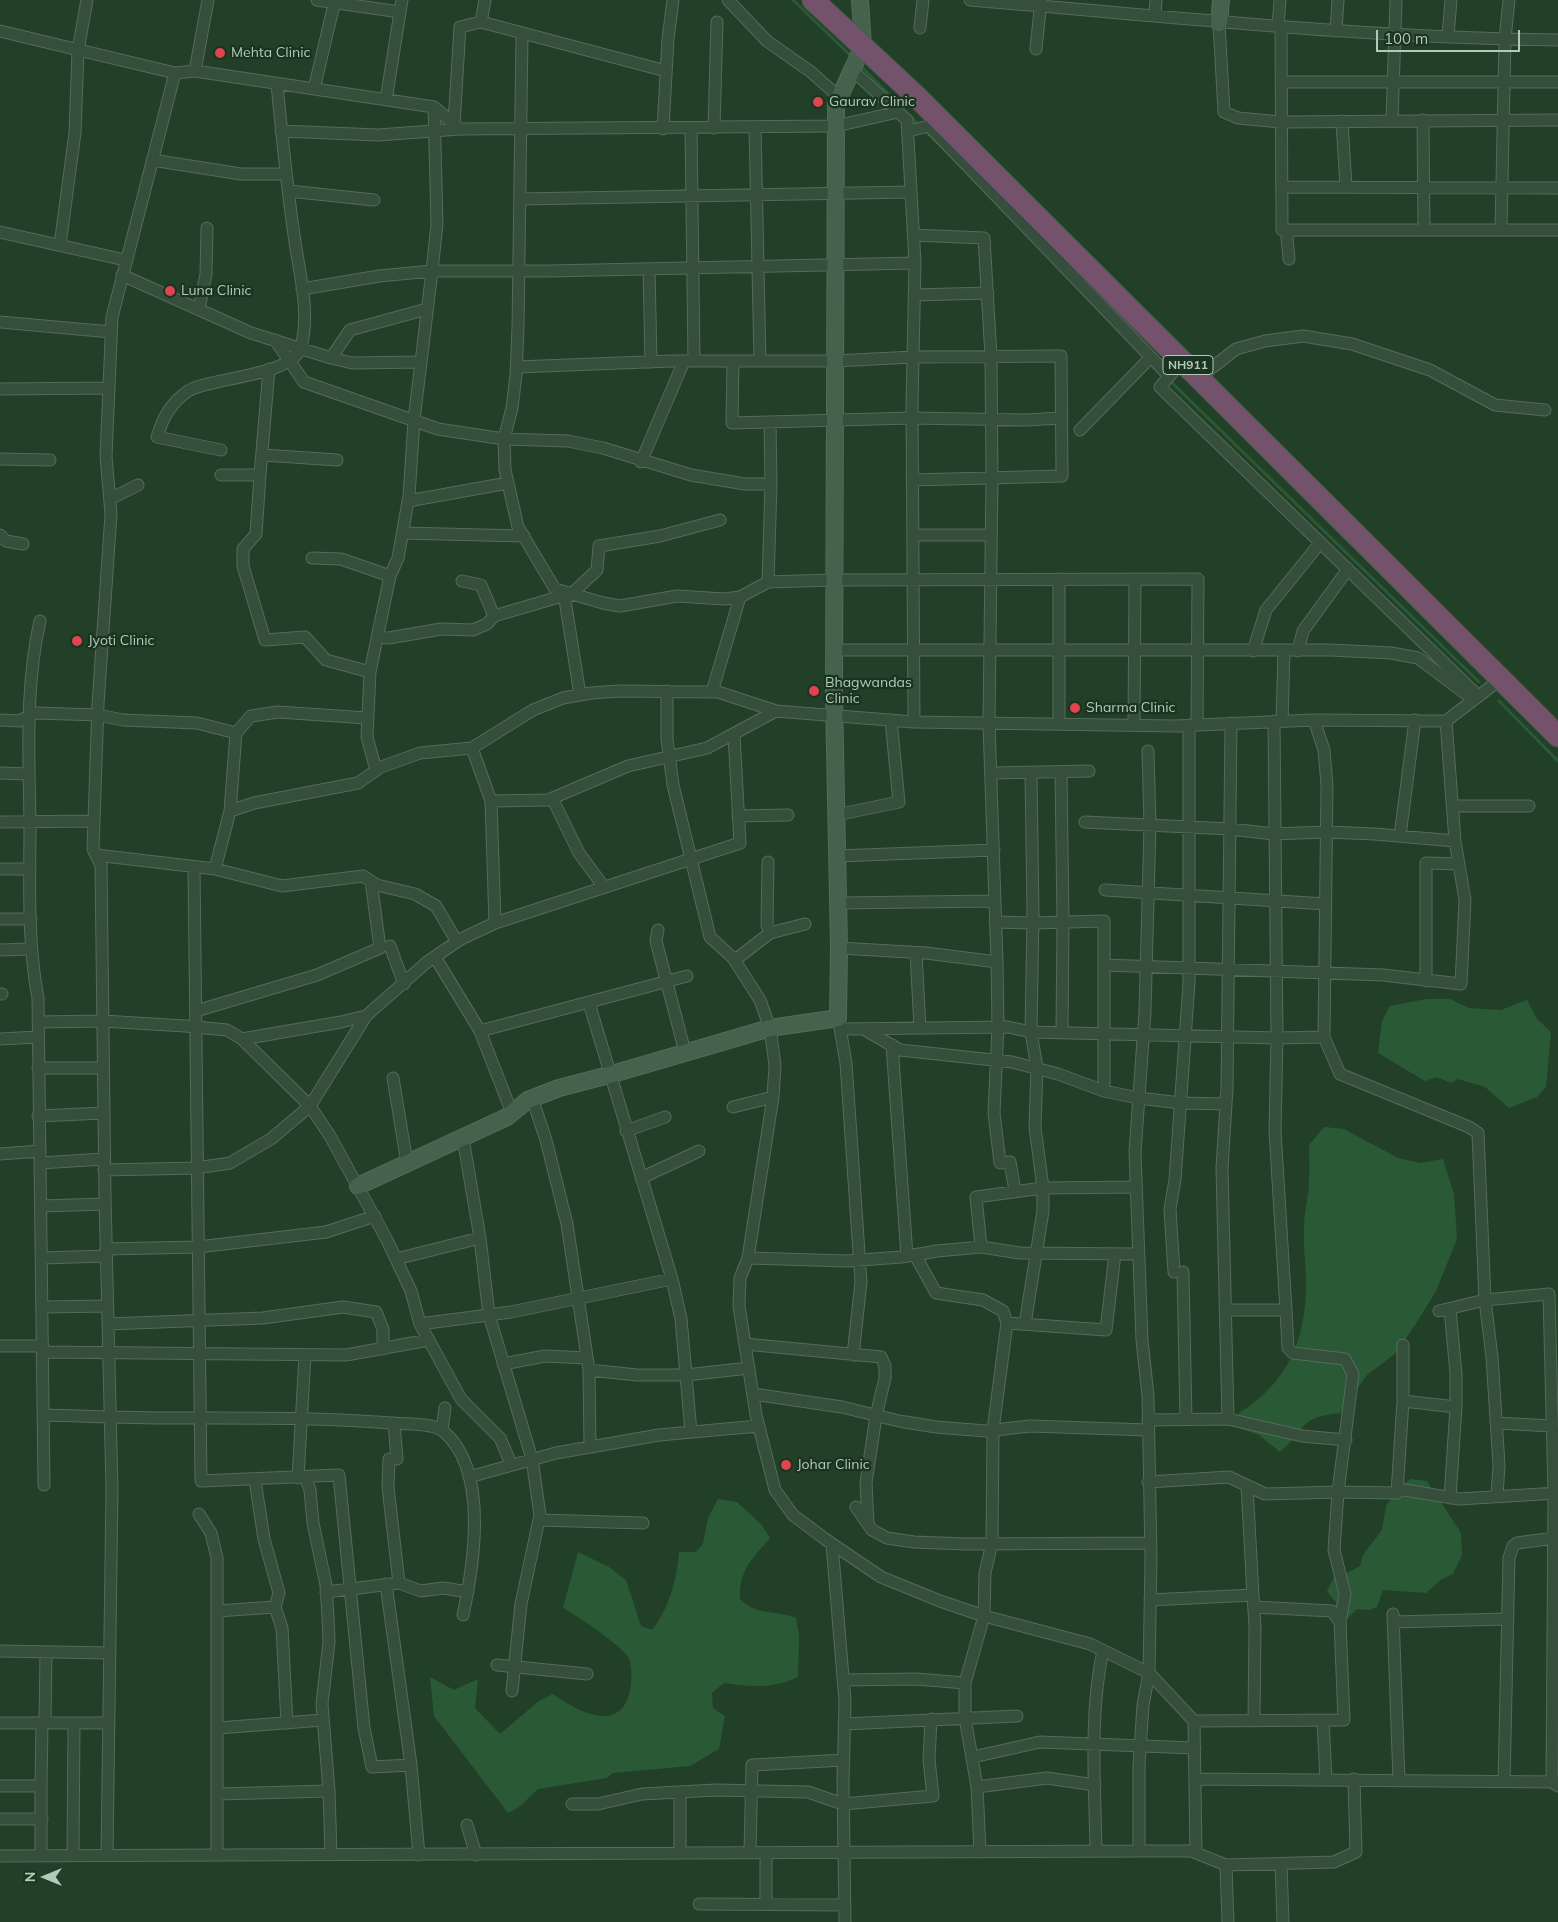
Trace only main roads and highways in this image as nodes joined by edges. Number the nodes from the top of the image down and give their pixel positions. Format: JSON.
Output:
{"nodes":[{"id":1,"x":812,"y":0,"type":"edge"},
{"id":2,"x":1558,"y":736,"type":"edge"}],
"edges":[{"from":1,"to":2,"type":"highway","number":"NH911"}]}
